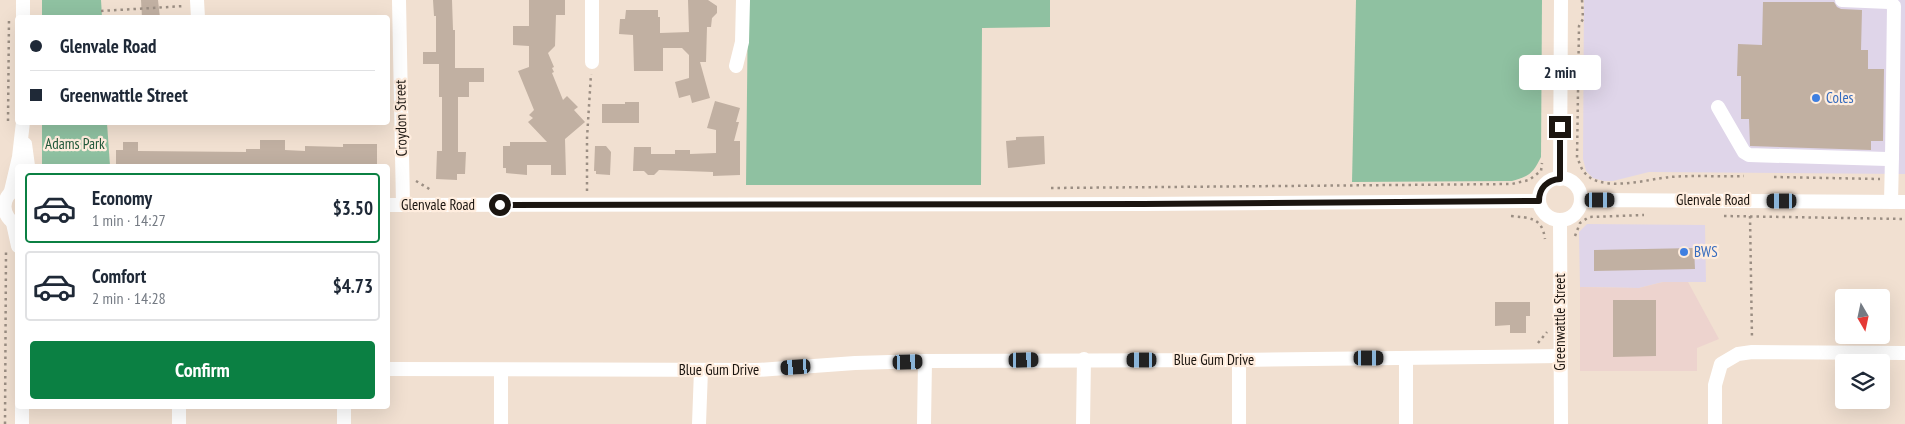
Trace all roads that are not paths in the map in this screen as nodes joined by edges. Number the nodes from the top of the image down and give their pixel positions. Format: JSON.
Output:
{"nodes":[{"id":1,"x":23,"y":0,"type":"edge"},
{"id":2,"x":399,"y":0,"type":"edge"},
{"id":3,"x":592,"y":0,"type":"edge"},
{"id":4,"x":743,"y":0,"type":"edge"},
{"id":5,"x":1561,"y":0,"type":"edge"},
{"id":6,"x":1842,"y":0,"type":"edge"},
{"id":7,"x":23,"y":15,"type":"edge"},
{"id":8,"x":394,"y":23,"type":"edge"},
{"id":9,"x":592,"y":62,"type":"road end"},
{"id":10,"x":736,"y":66,"type":"dead end"},
{"id":11,"x":1718,"y":106,"type":"dead end"},
{"id":12,"x":23,"y":127,"type":"edge"},
{"id":13,"x":1892,"y":157,"type":"junction"},
{"id":14,"x":15,"y":164,"type":"edge"},
{"id":15,"x":15,"y":164,"type":"edge"},
{"id":16,"x":28,"y":164,"type":"edge"},
{"id":17,"x":1560,"y":179,"type":"junction"},
{"id":18,"x":9,"y":192,"type":"edge"},
{"id":19,"x":1539,"y":201,"type":"junction"},
{"id":20,"x":1581,"y":201,"type":"junction"},
{"id":21,"x":1898,"y":202,"type":"edge"},
{"id":22,"x":390,"y":205,"type":"edge"},
{"id":23,"x":403,"y":205,"type":"junction"},
{"id":24,"x":10,"y":220,"type":"edge"},
{"id":25,"x":1560,"y":220,"type":"junction"},
{"id":26,"x":12,"y":246,"type":"edge"},
{"id":27,"x":1905,"y":353,"type":"edge"},
{"id":28,"x":1560,"y":356,"type":"junction"},
{"id":29,"x":1406,"y":358,"type":"junction"},
{"id":30,"x":1084,"y":359,"type":"junction"},
{"id":31,"x":1239,"y":360,"type":"junction"},
{"id":32,"x":925,"y":361,"type":"junction"},
{"id":33,"x":390,"y":368,"type":"edge"},
{"id":34,"x":501,"y":370,"type":"junction"},
{"id":35,"x":701,"y":370,"type":"junction"},
{"id":36,"x":22,"y":409,"type":"edge"},
{"id":37,"x":179,"y":409,"type":"edge"},
{"id":38,"x":344,"y":409,"type":"edge"},
{"id":39,"x":22,"y":424,"type":"edge"},
{"id":40,"x":179,"y":424,"type":"edge"},
{"id":41,"x":344,"y":424,"type":"edge"},
{"id":42,"x":501,"y":424,"type":"edge"},
{"id":43,"x":699,"y":424,"type":"edge"},
{"id":44,"x":924,"y":424,"type":"edge"},
{"id":45,"x":1083,"y":424,"type":"edge"},
{"id":46,"x":1239,"y":424,"type":"edge"},
{"id":47,"x":1406,"y":424,"type":"edge"},
{"id":48,"x":1561,"y":424,"type":"edge"},
{"id":49,"x":1715,"y":424,"type":"edge"}],
"edges":[{"from":1,"to":7,"type":"street"},
{"from":2,"to":8,"type":"street","name":"Croydon Street"},
{"from":3,"to":9,"type":"street"},
{"from":4,"to":10,"type":"street"},
{"from":5,"to":17,"type":"street"},
{"from":6,"to":13,"type":"street"},
{"from":8,"to":23,"type":"street","name":"Croydon Street"},
{"from":11,"to":13,"type":"street"},
{"from":12,"to":15,"type":"street"},
{"from":12,"to":16,"type":"street"},
{"from":13,"to":21,"type":"street"},
{"from":14,"to":18,"type":"street"},
{"from":17,"to":19,"type":"street"},
{"from":17,"to":20,"type":"street"},
{"from":18,"to":24,"type":"street"},
{"from":19,"to":23,"type":"street","name":"Glenvale Road"},
{"from":19,"to":25,"type":"street"},
{"from":20,"to":21,"type":"street","name":"Glenvale Road"},
{"from":20,"to":25,"type":"street"},
{"from":22,"to":23,"type":"street","name":"Glenvale Road"},
{"from":24,"to":26,"type":"street"},
{"from":25,"to":28,"type":"street","name":"Greenwattle Street"},
{"from":27,"to":49,"type":"street"},
{"from":28,"to":29,"type":"street","name":"Blue Gum Drive"},
{"from":28,"to":48,"type":"street","name":"Greenwattle Street"},
{"from":29,"to":31,"type":"street","name":"Blue Gum Drive"},
{"from":29,"to":47,"type":"street"},
{"from":30,"to":31,"type":"street","name":"Blue Gum Drive"},
{"from":30,"to":32,"type":"street","name":"Blue Gum Drive"},
{"from":30,"to":45,"type":"street"},
{"from":31,"to":46,"type":"street"},
{"from":32,"to":35,"type":"street","name":"Blue Gum Drive"},
{"from":32,"to":44,"type":"street"},
{"from":33,"to":34,"type":"street","name":"Blue Gum Drive"},
{"from":34,"to":35,"type":"street","name":"Blue Gum Drive"},
{"from":34,"to":42,"type":"street"},
{"from":35,"to":43,"type":"street"},
{"from":36,"to":39,"type":"street"},
{"from":37,"to":40,"type":"street"},
{"from":38,"to":41,"type":"street"}]}
